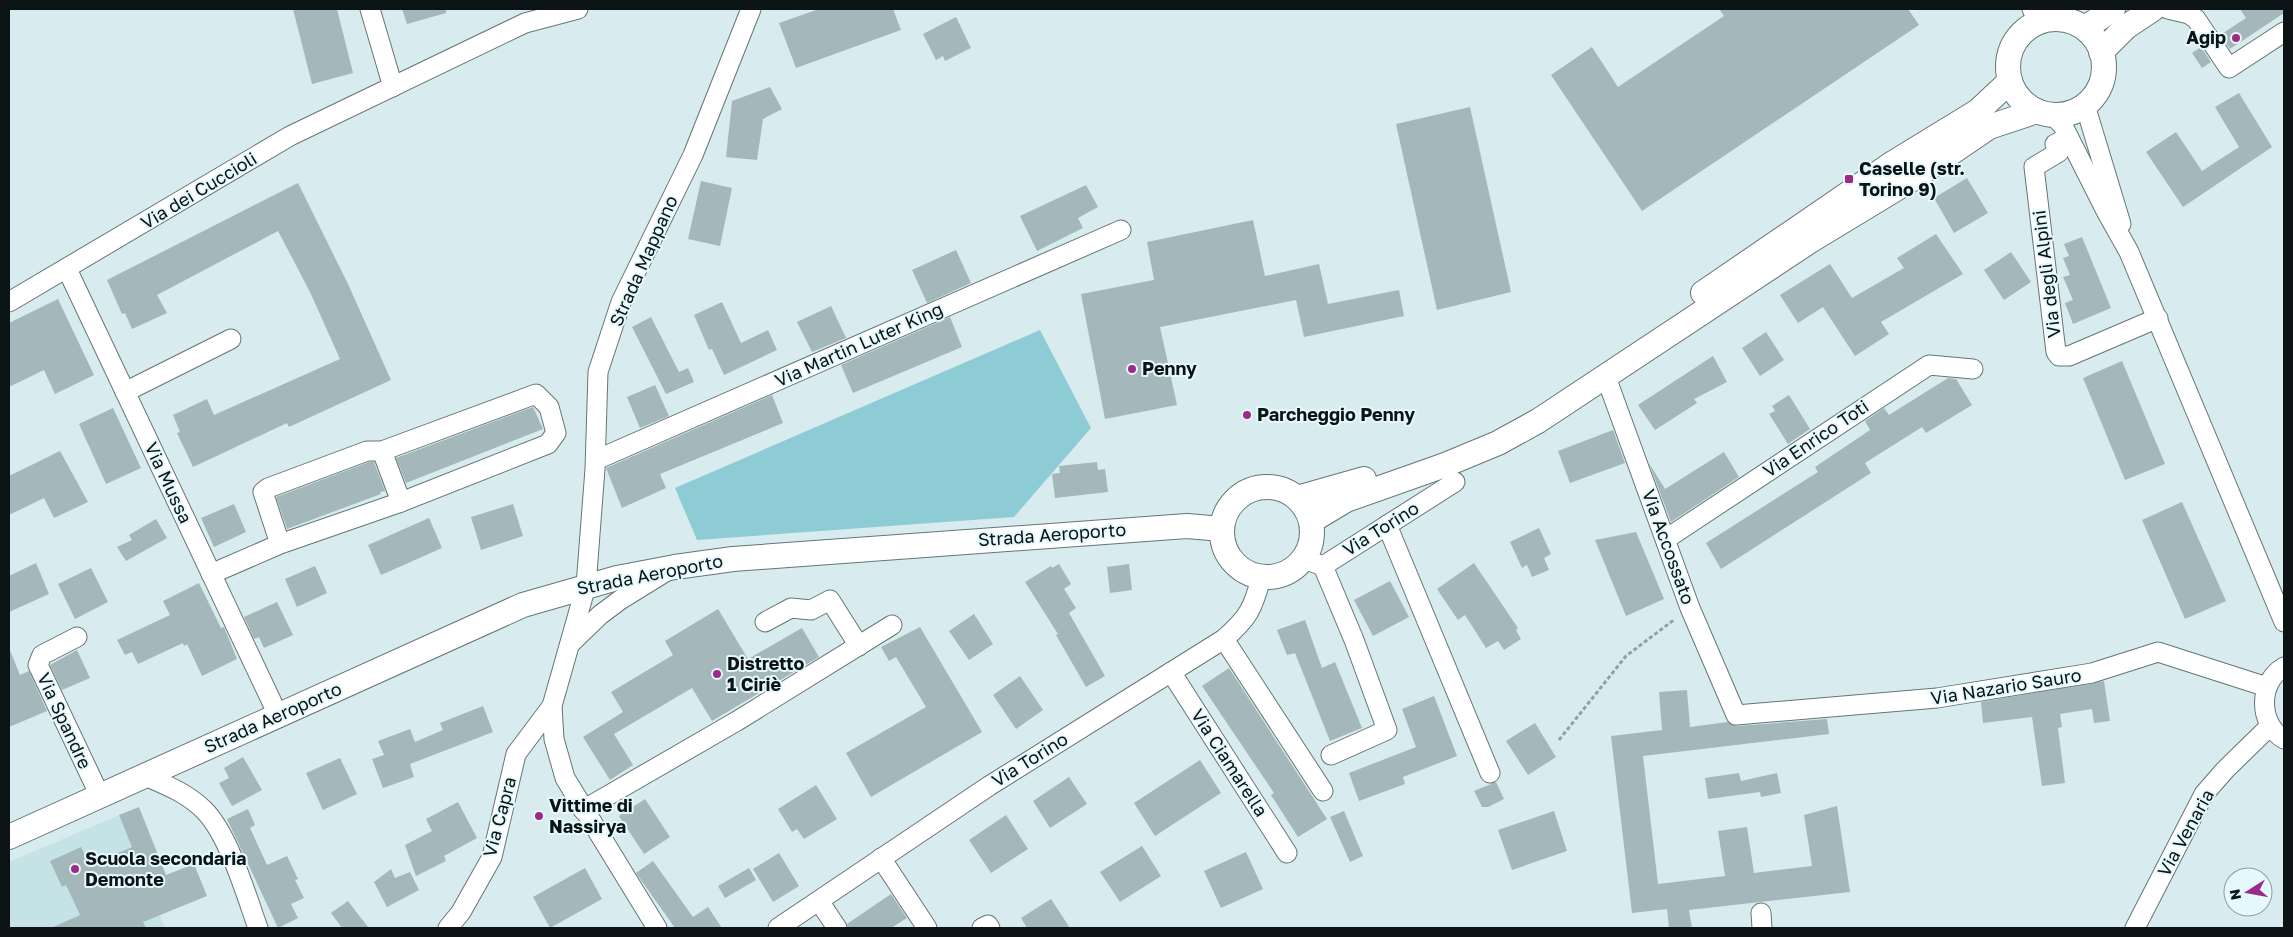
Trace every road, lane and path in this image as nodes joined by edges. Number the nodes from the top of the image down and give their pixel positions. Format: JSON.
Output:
{"nodes":[{"id":1,"x":370,"y":9,"type":"edge"},
{"id":2,"x":578,"y":9,"type":"edge"},
{"id":3,"x":751,"y":9,"type":"edge"},
{"id":4,"x":2114,"y":9,"type":"edge"},
{"id":5,"x":2153,"y":9,"type":"edge"},
{"id":6,"x":2168,"y":9,"type":"edge"},
{"id":7,"x":2035,"y":15,"type":"edge"},
{"id":8,"x":2085,"y":28,"type":"junction"},
{"id":9,"x":2284,"y":32,"type":"edge"},
{"id":10,"x":2101,"y":52,"type":"junction"},
{"id":11,"x":2010,"y":81,"type":"junction"},
{"id":12,"x":393,"y":87,"type":"junction"},
{"id":13,"x":2085,"y":105,"type":"junction"},
{"id":14,"x":2045,"y":113,"type":"junction"},
{"id":15,"x":2068,"y":138,"type":"junction"},
{"id":16,"x":1122,"y":230,"type":"dead end"},
{"id":17,"x":2128,"y":252,"type":"junction"},
{"id":18,"x":67,"y":269,"type":"junction"},
{"id":19,"x":9,"y":302,"type":"edge"},
{"id":20,"x":2158,"y":318,"type":"junction"},
{"id":21,"x":231,"y":339,"type":"dead end"},
{"id":22,"x":1973,"y":369,"type":"dead end"},
{"id":23,"x":1606,"y":377,"type":"junction"},
{"id":24,"x":125,"y":392,"type":"junction"},
{"id":25,"x":382,"y":452,"type":"junction"},
{"id":26,"x":596,"y":460,"type":"junction"},
{"id":27,"x":1455,"y":482,"type":"dead end"},
{"id":28,"x":1297,"y":498,"type":"junction"},
{"id":29,"x":402,"y":502,"type":"junction"},
{"id":30,"x":1311,"y":521,"type":"junction"},
{"id":31,"x":1388,"y":526,"type":"junction"},
{"id":32,"x":1222,"y":529,"type":"junction"},
{"id":33,"x":1666,"y":539,"type":"junction"},
{"id":34,"x":280,"y":544,"type":"junction"},
{"id":35,"x":1313,"y":563,"type":"junction"},
{"id":36,"x":675,"y":567,"type":"junction"},
{"id":37,"x":211,"y":574,"type":"junction"},
{"id":38,"x":1261,"y":578,"type":"junction"},
{"id":39,"x":586,"y":586,"type":"junction"},
{"id":40,"x":1690,"y":608,"type":"junction"},
{"id":41,"x":765,"y":622,"type":"dead end"},
{"id":42,"x":2284,"y":622,"type":"edge"},
{"id":43,"x":892,"y":625,"type":"dead end"},
{"id":44,"x":77,"y":637,"type":"dead end"},
{"id":45,"x":1224,"y":639,"type":"junction"},
{"id":46,"x":569,"y":645,"type":"junction"},
{"id":47,"x":859,"y":646,"type":"junction"},
{"id":48,"x":2284,"y":667,"type":"edge"},
{"id":49,"x":1171,"y":672,"type":"junction"},
{"id":50,"x":2267,"y":687,"type":"junction"},
{"id":51,"x":552,"y":706,"type":"junction"},
{"id":52,"x":278,"y":715,"type":"junction"},
{"id":53,"x":1736,"y":715,"type":"joint"},
{"id":54,"x":2270,"y":726,"type":"junction"},
{"id":55,"x":2284,"y":739,"type":"edge"},
{"id":56,"x":1559,"y":740,"type":"dead end"},
{"id":57,"x":1332,"y":754,"type":"dead end"},
{"id":58,"x":1490,"y":773,"type":"dead end"},
{"id":59,"x":145,"y":776,"type":"junction"},
{"id":60,"x":1323,"y":791,"type":"dead end"},
{"id":61,"x":100,"y":796,"type":"junction"},
{"id":62,"x":583,"y":810,"type":"junction"},
{"id":63,"x":9,"y":837,"type":"edge"},
{"id":64,"x":1287,"y":853,"type":"dead end"},
{"id":65,"x":881,"y":858,"type":"junction"},
{"id":66,"x":818,"y":900,"type":"junction"},
{"id":67,"x":258,"y":928,"type":"edge"},
{"id":68,"x":448,"y":928,"type":"edge"},
{"id":69,"x":657,"y":928,"type":"edge"},
{"id":70,"x":778,"y":928,"type":"edge"},
{"id":71,"x":837,"y":928,"type":"edge"},
{"id":72,"x":927,"y":928,"type":"edge"},
{"id":73,"x":982,"y":928,"type":"edge"},
{"id":74,"x":990,"y":928,"type":"edge"},
{"id":75,"x":2135,"y":928,"type":"edge"}],
"edges":[{"from":1,"to":12,"type":"street"},
{"from":2,"to":12,"type":"street","name":"Via dei Cuccioli"},
{"from":3,"to":26,"type":"street","name":"Strada Mappano"},
{"from":4,"to":8,"type":"main road"},
{"from":5,"to":10,"type":"main road"},
{"from":6,"to":9,"type":"street"},
{"from":7,"to":8,"type":"main road"},
{"from":7,"to":11,"type":"main road"},
{"from":8,"to":10,"type":"main road"},
{"from":10,"to":13,"type":"main road"},
{"from":11,"to":14,"type":"main road"},
{"from":11,"to":28,"type":"main road"},
{"from":12,"to":18,"type":"street","name":"Via dei Cuccioli"},
{"from":13,"to":14,"type":"main road"},
{"from":13,"to":17,"type":"street"},
{"from":14,"to":15,"type":"street"},
{"from":14,"to":23,"type":"main road"},
{"from":15,"to":17,"type":"street"},
{"from":15,"to":20,"type":"street","name":"Via degli Alpini"},
{"from":16,"to":26,"type":"street","name":"Via Martin Luter King"},
{"from":17,"to":20,"type":"street"},
{"from":18,"to":19,"type":"street","name":"Via dei Cuccioli"},
{"from":18,"to":24,"type":"street","name":"Via Mussa"},
{"from":20,"to":42,"type":"street"},
{"from":21,"to":24,"type":"street"},
{"from":22,"to":33,"type":"street","name":"Via Enrico Toti"},
{"from":23,"to":30,"type":"main road"},
{"from":23,"to":33,"type":"street","name":"Via Accossato"},
{"from":24,"to":37,"type":"street","name":"Via Mussa"},
{"from":25,"to":29,"type":"street"},
{"from":25,"to":29,"type":"street"},
{"from":25,"to":34,"type":"street"},
{"from":26,"to":39,"type":"street","name":"Strada Mappano"},
{"from":27,"to":31,"type":"street","name":"Via Torino"},
{"from":28,"to":30,"type":"main road"},
{"from":28,"to":32,"type":"main road"},
{"from":29,"to":34,"type":"street"},
{"from":30,"to":35,"type":"main road"},
{"from":31,"to":35,"type":"street","name":"Via Torino"},
{"from":31,"to":58,"type":"street"},
{"from":32,"to":36,"type":"main road","name":"Strada Aeroporto"},
{"from":32,"to":38,"type":"main road"},
{"from":33,"to":40,"type":"street","name":"Via Accossato"},
{"from":34,"to":37,"type":"street"},
{"from":35,"to":38,"type":"main road"},
{"from":35,"to":57,"type":"street"},
{"from":36,"to":39,"type":"main road","name":"Strada Aeroporto"},
{"from":36,"to":46,"type":"street"},
{"from":37,"to":52,"type":"street","name":"Via Mussa"},
{"from":38,"to":45,"type":"street","name":"Via Torino"},
{"from":39,"to":46,"type":"street","name":"Strada Mappano"},
{"from":39,"to":52,"type":"main road","name":"Strada Aeroporto"},
{"from":40,"to":53,"type":"street","name":"Via Accossato"},
{"from":40,"to":56,"type":"path"},
{"from":41,"to":47,"type":"street"},
{"from":43,"to":47,"type":"street"},
{"from":44,"to":61,"type":"street","name":"Via Spandre"},
{"from":45,"to":49,"type":"street","name":"Via Torino"},
{"from":45,"to":60,"type":"street"},
{"from":46,"to":51,"type":"street","name":"Strada Mappano"},
{"from":47,"to":62,"type":"street"},
{"from":48,"to":50,"type":"street"},
{"from":49,"to":64,"type":"street","name":"Via Ciamarella"},
{"from":49,"to":65,"type":"street","name":"Via Torino"},
{"from":50,"to":53,"type":"street","name":"Via Nazario Sauro"},
{"from":50,"to":54,"type":"street"},
{"from":51,"to":62,"type":"street"},
{"from":51,"to":68,"type":"street","name":"Via Capra"},
{"from":52,"to":59,"type":"main road","name":"Strada Aeroporto"},
{"from":54,"to":55,"type":"street"},
{"from":54,"to":75,"type":"street","name":"Via Venaria"},
{"from":59,"to":61,"type":"main road","name":"Strada Aeroporto"},
{"from":59,"to":67,"type":"street"},
{"from":61,"to":63,"type":"main road","name":"Strada Aeroporto"},
{"from":62,"to":69,"type":"street"},
{"from":65,"to":66,"type":"street","name":"Via Torino"},
{"from":65,"to":72,"type":"street"},
{"from":66,"to":70,"type":"street","name":"Via Torino"},
{"from":66,"to":71,"type":"street"},
{"from":73,"to":74,"type":"street"}]}
